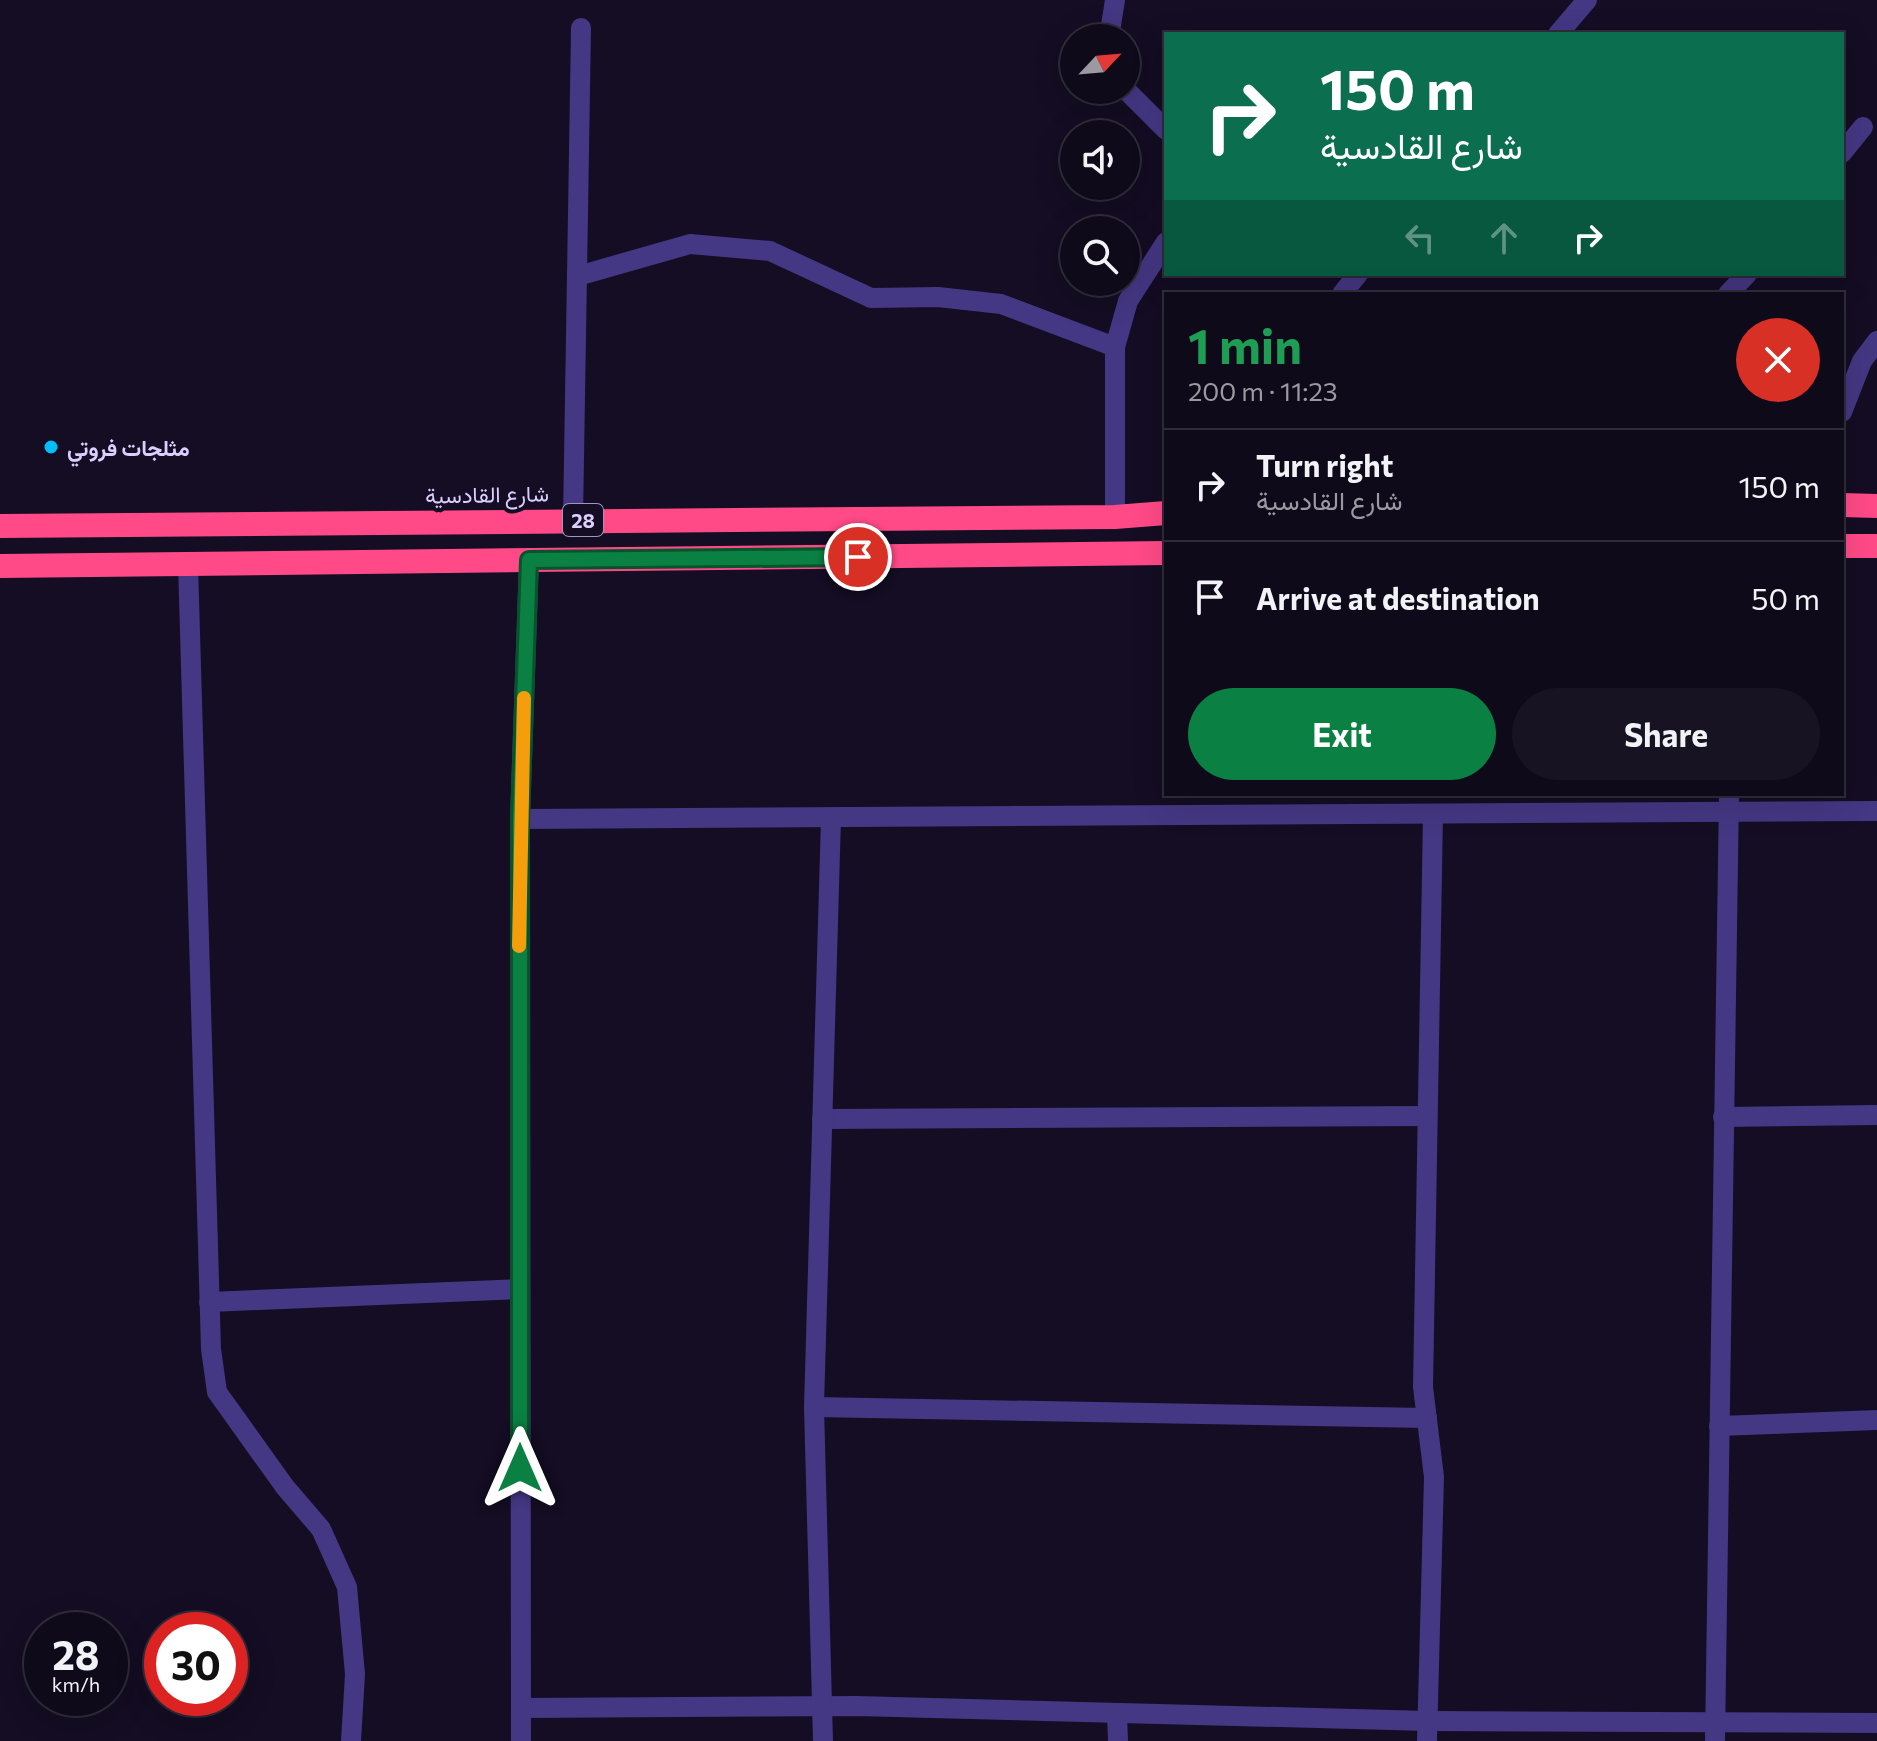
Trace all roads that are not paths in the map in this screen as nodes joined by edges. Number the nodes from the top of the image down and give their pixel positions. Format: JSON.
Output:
{"nodes":[{"id":1,"x":1115,"y":0,"type":"edge"},
{"id":2,"x":1587,"y":0,"type":"edge"},
{"id":3,"x":1111,"y":24,"type":"edge"},
{"id":4,"x":581,"y":28,"type":"dead end"},
{"id":5,"x":1560,"y":32,"type":"edge"},
{"id":6,"x":1140,"y":104,"type":"edge"},
{"id":7,"x":1863,"y":127,"type":"dead end"},
{"id":8,"x":1164,"y":128,"type":"edge"},
{"id":9,"x":1844,"y":151,"type":"edge"},
{"id":10,"x":1164,"y":245,"type":"edge"},
{"id":11,"x":578,"y":276,"type":"junction"},
{"id":12,"x":1356,"y":276,"type":"edge"},
{"id":13,"x":1745,"y":276,"type":"edge"},
{"id":14,"x":1344,"y":292,"type":"edge"},
{"id":15,"x":1730,"y":292,"type":"edge"},
{"id":16,"x":1877,"y":341,"type":"edge"},
{"id":17,"x":1115,"y":347,"type":"junction"},
{"id":18,"x":1844,"y":407,"type":"edge"},
{"id":19,"x":1844,"y":505,"type":"edge"},
{"id":20,"x":1877,"y":506,"type":"edge"},
{"id":21,"x":1164,"y":513,"type":"edge"},
{"id":22,"x":1115,"y":517,"type":"junction"},
{"id":23,"x":573,"y":520,"type":"junction"},
{"id":24,"x":0,"y":526,"type":"edge"},
{"id":25,"x":1844,"y":546,"type":"edge"},
{"id":26,"x":1877,"y":546,"type":"edge"},
{"id":27,"x":1164,"y":553,"type":"edge"},
{"id":28,"x":529,"y":560,"type":"junction"},
{"id":29,"x":188,"y":564,"type":"junction"},
{"id":30,"x":0,"y":566,"type":"edge"},
{"id":31,"x":1728,"y":803,"type":"edge"},
{"id":32,"x":1877,"y":811,"type":"edge"},
{"id":33,"x":1433,"y":814,"type":"junction"},
{"id":34,"x":831,"y":818,"type":"junction"},
{"id":35,"x":520,"y":819,"type":"junction"},
{"id":36,"x":1877,"y":1115,"type":"edge"},
{"id":37,"x":1427,"y":1116,"type":"junction"},
{"id":38,"x":1723,"y":1117,"type":"junction"},
{"id":39,"x":822,"y":1119,"type":"junction"},
{"id":40,"x":520,"y":1289,"type":"junction"},
{"id":41,"x":209,"y":1302,"type":"junction"},
{"id":42,"x":814,"y":1407,"type":"junction"},
{"id":43,"x":1427,"y":1418,"type":"junction"},
{"id":44,"x":1877,"y":1420,"type":"edge"},
{"id":45,"x":1719,"y":1426,"type":"junction"},
{"id":46,"x":521,"y":1708,"type":"junction"},
{"id":47,"x":822,"y":1709,"type":"junction"},
{"id":48,"x":1117,"y":1713,"type":"junction"},
{"id":49,"x":1877,"y":1723,"type":"edge"},
{"id":50,"x":1428,"y":1731,"type":"edge"},
{"id":51,"x":1715,"y":1732,"type":"edge"},
{"id":52,"x":351,"y":1741,"type":"edge"},
{"id":53,"x":521,"y":1741,"type":"edge"},
{"id":54,"x":823,"y":1741,"type":"edge"},
{"id":55,"x":1118,"y":1741,"type":"edge"}],
"edges":[{"from":1,"to":3,"type":"street"},
{"from":2,"to":5,"type":"street"},
{"from":4,"to":11,"type":"street"},
{"from":6,"to":8,"type":"street"},
{"from":7,"to":9,"type":"street"},
{"from":10,"to":17,"type":"street"},
{"from":11,"to":17,"type":"street"},
{"from":11,"to":23,"type":"street"},
{"from":12,"to":14,"type":"street"},
{"from":13,"to":15,"type":"street"},
{"from":16,"to":18,"type":"street"},
{"from":17,"to":22,"type":"street"},
{"from":19,"to":20,"type":"highway"},
{"from":21,"to":22,"type":"highway","name":"شارع القادسية","number":"28"},
{"from":22,"to":23,"type":"highway","name":"شارع القادسية","number":"28"},
{"from":23,"to":24,"type":"highway","name":"شارع القادسية","number":"28"},
{"from":25,"to":26,"type":"highway"},
{"from":27,"to":28,"type":"highway","number":"28"},
{"from":28,"to":29,"type":"highway","number":"28"},
{"from":28,"to":35,"type":"street"},
{"from":29,"to":30,"type":"highway","number":"28"},
{"from":29,"to":41,"type":"street"},
{"from":31,"to":32,"type":"street"},
{"from":31,"to":33,"type":"street"},
{"from":31,"to":38,"type":"street"},
{"from":33,"to":34,"type":"street"},
{"from":33,"to":37,"type":"street"},
{"from":34,"to":35,"type":"street"},
{"from":34,"to":39,"type":"street"},
{"from":35,"to":40,"type":"street"},
{"from":36,"to":38,"type":"street"},
{"from":37,"to":39,"type":"street"},
{"from":37,"to":43,"type":"street"},
{"from":38,"to":45,"type":"street"},
{"from":39,"to":42,"type":"street"},
{"from":40,"to":41,"type":"street"},
{"from":40,"to":46,"type":"street"},
{"from":41,"to":52,"type":"street"},
{"from":42,"to":43,"type":"street"},
{"from":42,"to":47,"type":"street"},
{"from":43,"to":50,"type":"street"},
{"from":44,"to":45,"type":"street"},
{"from":45,"to":51,"type":"street"},
{"from":46,"to":47,"type":"street"},
{"from":46,"to":53,"type":"street"},
{"from":47,"to":48,"type":"street"},
{"from":47,"to":54,"type":"street"},
{"from":48,"to":50,"type":"street"},
{"from":48,"to":55,"type":"street"},
{"from":49,"to":51,"type":"street"},
{"from":50,"to":51,"type":"street"}]}
